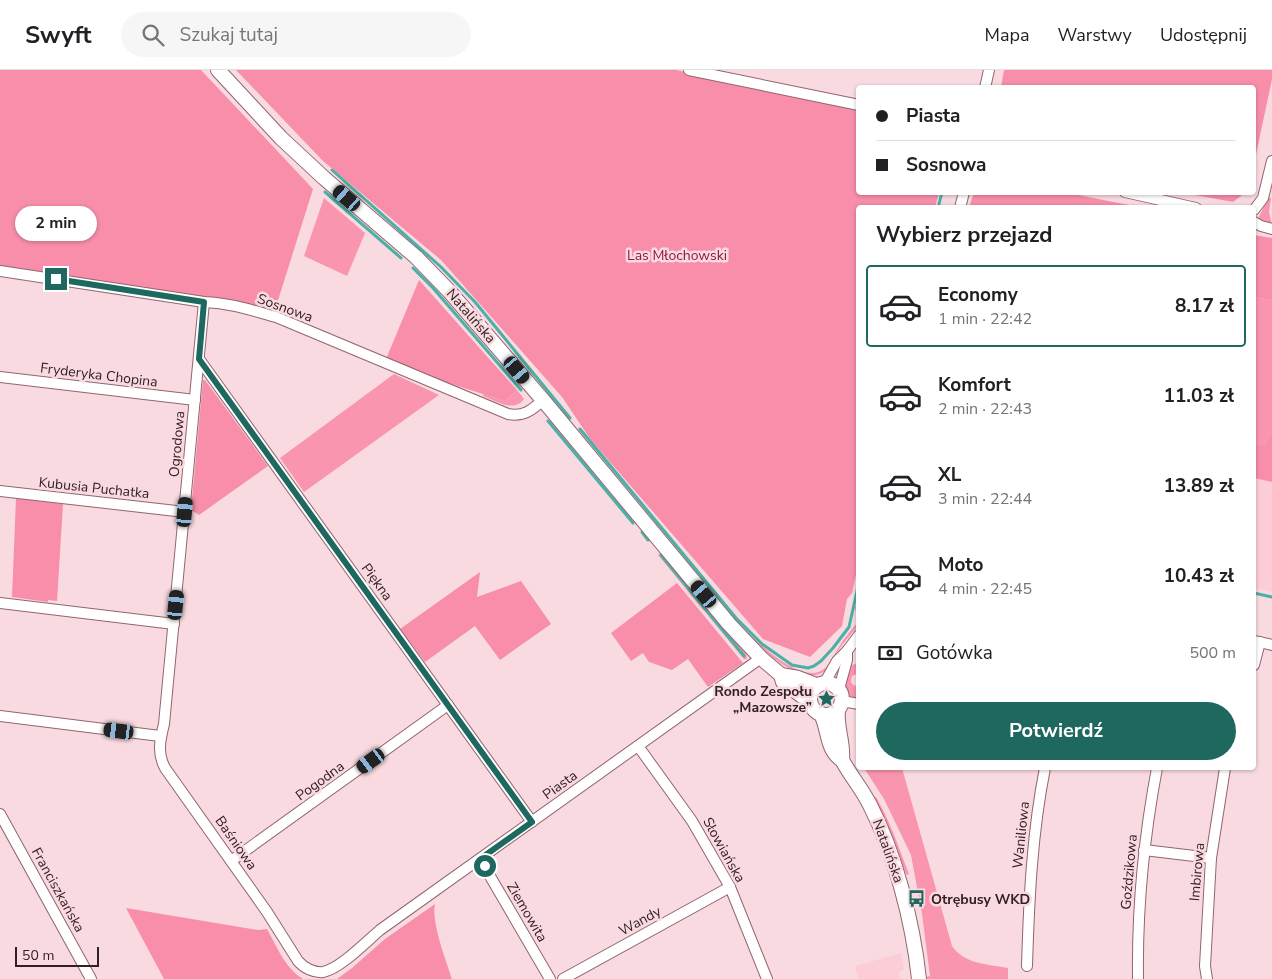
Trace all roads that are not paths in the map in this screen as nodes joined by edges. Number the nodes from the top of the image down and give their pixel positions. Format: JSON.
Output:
{"nodes":[{"id":1,"x":218,"y":70,"type":"edge"},
{"id":2,"x":689,"y":70,"type":"edge"},
{"id":3,"x":989,"y":70,"type":"edge"},
{"id":4,"x":986,"y":85,"type":"edge"},
{"id":5,"x":856,"y":103,"type":"edge"},
{"id":6,"x":1272,"y":161,"type":"edge"},
{"id":7,"x":1138,"y":195,"type":"edge"},
{"id":8,"x":1183,"y":205,"type":"edge"},
{"id":9,"x":1256,"y":208,"type":"edge"},
{"id":10,"x":1256,"y":224,"type":"edge"},
{"id":11,"x":1272,"y":229,"type":"edge"},
{"id":12,"x":0,"y":271,"type":"edge"},
{"id":13,"x":204,"y":302,"type":"junction"},
{"id":14,"x":199,"y":359,"type":"junction"},
{"id":15,"x":0,"y":377,"type":"edge"},
{"id":16,"x":195,"y":400,"type":"junction"},
{"id":17,"x":543,"y":400,"type":"junction"},
{"id":18,"x":0,"y":491,"type":"edge"},
{"id":19,"x":185,"y":512,"type":"junction"},
{"id":20,"x":0,"y":603,"type":"edge"},
{"id":21,"x":174,"y":624,"type":"junction"},
{"id":22,"x":856,"y":639,"type":"edge"},
{"id":23,"x":1257,"y":642,"type":"edge"},
{"id":24,"x":1272,"y":644,"type":"edge"},
{"id":25,"x":847,"y":651,"type":"junction"},
{"id":26,"x":760,"y":658,"type":"junction"},
{"id":27,"x":780,"y":675,"type":"junction"},
{"id":28,"x":821,"y":684,"type":"junction"},
{"id":29,"x":840,"y":700,"type":"junction"},
{"id":30,"x":810,"y":702,"type":"junction"},
{"id":31,"x":856,"y":703,"type":"edge"},
{"id":32,"x":448,"y":705,"type":"junction"},
{"id":33,"x":821,"y":714,"type":"junction"},
{"id":34,"x":0,"y":716,"type":"edge"},
{"id":35,"x":160,"y":736,"type":"junction"},
{"id":36,"x":638,"y":746,"type":"junction"},
{"id":37,"x":842,"y":760,"type":"junction"},
{"id":38,"x":1045,"y":770,"type":"edge"},
{"id":39,"x":1157,"y":770,"type":"edge"},
{"id":40,"x":1225,"y":770,"type":"edge"},
{"id":41,"x":0,"y":814,"type":"edge"},
{"id":42,"x":532,"y":822,"type":"junction"},
{"id":43,"x":1144,"y":850,"type":"junction"},
{"id":44,"x":1211,"y":858,"type":"junction"},
{"id":45,"x":480,"y":859,"type":"junction"},
{"id":46,"x":232,"y":861,"type":"junction"},
{"id":47,"x":730,"y":887,"type":"junction"},
{"id":48,"x":300,"y":964,"type":"joint"},
{"id":49,"x":1027,"y":966,"type":"dead end"},
{"id":50,"x":91,"y":979,"type":"edge"},
{"id":51,"x":550,"y":979,"type":"edge"},
{"id":52,"x":562,"y":979,"type":"edge"},
{"id":53,"x":767,"y":979,"type":"edge"},
{"id":54,"x":919,"y":979,"type":"edge"},
{"id":55,"x":1138,"y":979,"type":"edge"},
{"id":56,"x":1207,"y":979,"type":"edge"}],
"edges":[{"from":1,"to":17,"type":"main road","name":"Natalińska"},
{"from":2,"to":5,"type":"street"},
{"from":3,"to":4,"type":"street"},
{"from":6,"to":9,"type":"street"},
{"from":7,"to":8,"type":"street"},
{"from":10,"to":11,"type":"street"},
{"from":12,"to":13,"type":"street","name":"Sosnowa"},
{"from":13,"to":14,"type":"street","name":"Ogrodowa"},
{"from":13,"to":17,"type":"street","name":"Sosnowa"},
{"from":14,"to":16,"type":"street","name":"Ogrodowa"},
{"from":14,"to":32,"type":"street","name":"Piękna"},
{"from":15,"to":16,"type":"street","name":"Fryderyka Chopina"},
{"from":16,"to":19,"type":"street","name":"Ogrodowa"},
{"from":17,"to":26,"type":"main road","name":"Natalińska"},
{"from":18,"to":19,"type":"street","name":"Kubusia Puchatka"},
{"from":19,"to":21,"type":"street","name":"Ogrodowa"},
{"from":20,"to":21,"type":"street"},
{"from":21,"to":35,"type":"street","name":"Ogrodowa"},
{"from":22,"to":25,"type":"street"},
{"from":23,"to":24,"type":"street"},
{"from":25,"to":28,"type":"street"},
{"from":25,"to":29,"type":"street"},
{"from":26,"to":27,"type":"main road","name":"Natalińska"},
{"from":26,"to":36,"type":"street","name":"Piasta"},
{"from":27,"to":28,"type":"main road","name":"Natalińska"},
{"from":27,"to":30,"type":"main road","name":"Natalińska"},
{"from":28,"to":29,"type":"main road"},
{"from":28,"to":30,"type":"main road"},
{"from":29,"to":31,"type":"street"},
{"from":29,"to":33,"type":"main road"},
{"from":29,"to":37,"type":"main road","name":"Natalińska"},
{"from":30,"to":33,"type":"main road"},
{"from":32,"to":42,"type":"street","name":"Piękna"},
{"from":32,"to":46,"type":"street","name":"Pogodna"},
{"from":33,"to":37,"type":"main road","name":"Natalińska"},
{"from":34,"to":35,"type":"street"},
{"from":35,"to":46,"type":"street","name":"Baśniowa"},
{"from":36,"to":42,"type":"street","name":"Piasta"},
{"from":36,"to":47,"type":"street","name":"Słowiańska"},
{"from":37,"to":54,"type":"main road","name":"Natalińska"},
{"from":38,"to":49,"type":"street","name":"Waniliowa"},
{"from":39,"to":43,"type":"street","name":"Goździkowa"},
{"from":40,"to":44,"type":"street","name":"Imbirowa"},
{"from":41,"to":50,"type":"street","name":"Franciszkańska"},
{"from":42,"to":45,"type":"street","name":"Piasta"},
{"from":43,"to":44,"type":"street"},
{"from":43,"to":55,"type":"street","name":"Goździkowa"},
{"from":44,"to":56,"type":"street","name":"Imbirowa"},
{"from":45,"to":48,"type":"street","name":"Piasta"},
{"from":45,"to":51,"type":"street","name":"Ziemowita"},
{"from":46,"to":48,"type":"street","name":"Baśniowa"},
{"from":47,"to":52,"type":"street","name":"Wandy"},
{"from":47,"to":53,"type":"street","name":"Słowiańska"}]}
